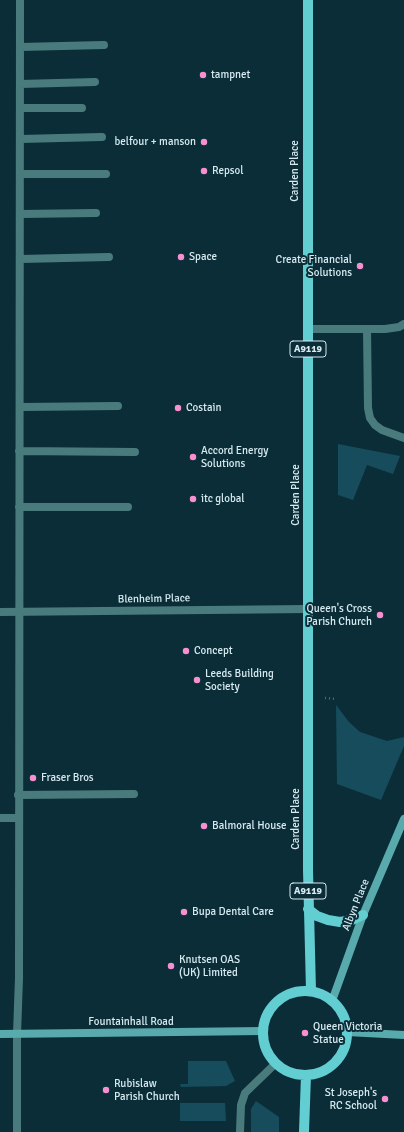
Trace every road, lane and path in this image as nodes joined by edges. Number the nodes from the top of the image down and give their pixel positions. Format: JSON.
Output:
{"nodes":[{"id":1,"x":20,"y":0,"type":"edge"},
{"id":2,"x":308,"y":0,"type":"edge"},
{"id":3,"x":104,"y":45,"type":"dead end"},
{"id":4,"x":20,"y":47,"type":"junction"},
{"id":5,"x":95,"y":82,"type":"dead end"},
{"id":6,"x":20,"y":84,"type":"junction"},
{"id":7,"x":20,"y":108,"type":"junction"},
{"id":8,"x":82,"y":108,"type":"dead end"},
{"id":9,"x":102,"y":137,"type":"dead end"},
{"id":10,"x":20,"y":138,"type":"junction"},
{"id":11,"x":20,"y":174,"type":"junction"},
{"id":12,"x":106,"y":174,"type":"dead end"},
{"id":13,"x":96,"y":213,"type":"dead end"},
{"id":14,"x":20,"y":214,"type":"junction"},
{"id":15,"x":109,"y":257,"type":"dead end"},
{"id":16,"x":20,"y":260,"type":"junction"},
{"id":17,"x":404,"y":324,"type":"edge"},
{"id":18,"x":308,"y":329,"type":"junction"},
{"id":19,"x":367,"y":329,"type":"junction"},
{"id":20,"x":118,"y":406,"type":"dead end"},
{"id":21,"x":20,"y":407,"type":"junction"},
{"id":22,"x":404,"y":438,"type":"edge"},
{"id":23,"x":19,"y":451,"type":"junction"},
{"id":24,"x":135,"y":452,"type":"dead end"},
{"id":25,"x":19,"y":507,"type":"junction"},
{"id":26,"x":128,"y":507,"type":"dead end"},
{"id":27,"x":308,"y":609,"type":"junction"},
{"id":28,"x":0,"y":612,"type":"edge"},
{"id":29,"x":19,"y":612,"type":"junction"},
{"id":30,"x":134,"y":794,"type":"dead end"},
{"id":31,"x":18,"y":795,"type":"junction"},
{"id":32,"x":0,"y":818,"type":"edge"},
{"id":33,"x":19,"y":818,"type":"junction"},
{"id":34,"x":404,"y":820,"type":"edge"},
{"id":35,"x":308,"y":909,"type":"junction"},
{"id":36,"x":362,"y":914,"type":"junction"},
{"id":37,"x":311,"y":991,"type":"junction"},
{"id":38,"x":332,"y":1000,"type":"junction"},
{"id":39,"x":263,"y":1031,"type":"junction"},
{"id":40,"x":347,"y":1032,"type":"junction"},
{"id":41,"x":0,"y":1034,"type":"edge"},
{"id":42,"x":17,"y":1034,"type":"junction"},
{"id":43,"x":404,"y":1035,"type":"edge"},
{"id":44,"x":276,"y":1063,"type":"junction"},
{"id":45,"x":306,"y":1075,"type":"junction"},
{"id":46,"x":16,"y":1132,"type":"edge"},
{"id":47,"x":240,"y":1132,"type":"edge"},
{"id":48,"x":304,"y":1132,"type":"edge"}],
"edges":[{"from":1,"to":4,"type":"street"},
{"from":2,"to":18,"type":"main road","name":"Carden Place","number":"A9119"},
{"from":3,"to":4,"type":"street"},
{"from":4,"to":6,"type":"street"},
{"from":5,"to":6,"type":"street"},
{"from":6,"to":7,"type":"street"},
{"from":7,"to":8,"type":"street"},
{"from":7,"to":10,"type":"street"},
{"from":9,"to":10,"type":"street"},
{"from":10,"to":11,"type":"street"},
{"from":11,"to":12,"type":"street"},
{"from":11,"to":14,"type":"street"},
{"from":13,"to":14,"type":"street"},
{"from":14,"to":16,"type":"street"},
{"from":15,"to":16,"type":"street"},
{"from":16,"to":21,"type":"street"},
{"from":17,"to":19,"type":"street"},
{"from":18,"to":19,"type":"street"},
{"from":18,"to":27,"type":"main road","name":"Carden Place","number":"A9119"},
{"from":19,"to":22,"type":"street"},
{"from":20,"to":21,"type":"street"},
{"from":21,"to":23,"type":"street"},
{"from":23,"to":24,"type":"street"},
{"from":23,"to":25,"type":"street"},
{"from":25,"to":26,"type":"street"},
{"from":25,"to":29,"type":"street"},
{"from":27,"to":29,"type":"street","name":"Blenheim Place"},
{"from":27,"to":35,"type":"main road","name":"Carden Place","number":"A9119"},
{"from":28,"to":29,"type":"street","name":"Blenheim Place"},
{"from":29,"to":31,"type":"street"},
{"from":30,"to":31,"type":"street"},
{"from":31,"to":33,"type":"street"},
{"from":32,"to":33,"type":"street"},
{"from":33,"to":42,"type":"street"},
{"from":34,"to":36,"type":"street","name":"Albyn Place"},
{"from":35,"to":36,"type":"main road"},
{"from":35,"to":37,"type":"main road","name":"Carden Place","number":"A9119"},
{"from":36,"to":38,"type":"street","name":"Albyn Place"},
{"from":37,"to":38,"type":"main road"},
{"from":37,"to":39,"type":"main road"},
{"from":38,"to":40,"type":"main road"},
{"from":39,"to":42,"type":"street","name":"Fountainhall Road"},
{"from":39,"to":44,"type":"main road"},
{"from":40,"to":43,"type":"street"},
{"from":40,"to":45,"type":"main road"},
{"from":41,"to":42,"type":"street","name":"Fountainhall Road"},
{"from":42,"to":46,"type":"street"},
{"from":44,"to":45,"type":"main road"},
{"from":44,"to":47,"type":"street"},
{"from":45,"to":48,"type":"main road"}]}
